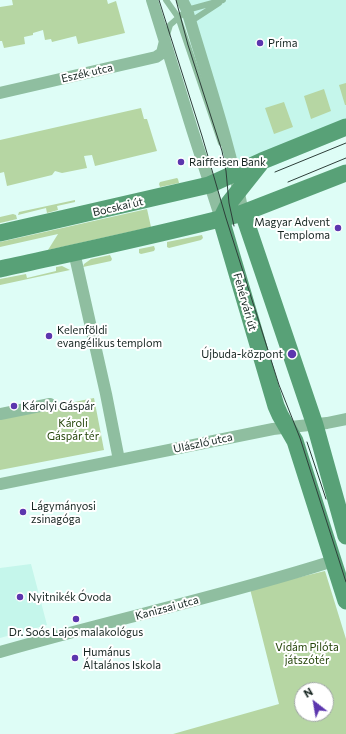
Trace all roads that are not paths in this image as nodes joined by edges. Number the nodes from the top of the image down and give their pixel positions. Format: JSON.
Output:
{"nodes":[{"id":1,"x":152,"y":0,"type":"edge"},
{"id":2,"x":166,"y":0,"type":"edge"},
{"id":3,"x":224,"y":0,"type":"edge"},
{"id":4,"x":182,"y":9,"type":"edge"},
{"id":5,"x":192,"y":27,"type":"junction"},
{"id":6,"x":165,"y":41,"type":"junction"},
{"id":7,"x":0,"y":93,"type":"edge"},
{"id":8,"x":346,"y":127,"type":"edge"},
{"id":9,"x":262,"y":161,"type":"junction"},
{"id":10,"x":235,"y":173,"type":"junction"},
{"id":11,"x":346,"y":173,"type":"edge"},
{"id":12,"x":209,"y":185,"type":"junction"},
{"id":13,"x":239,"y":191,"type":"junction"},
{"id":14,"x":243,"y":213,"type":"junction"},
{"id":15,"x":221,"y":219,"type":"junction"},
{"id":16,"x":0,"y":233,"type":"edge"},
{"id":17,"x":74,"y":252,"type":"junction"},
{"id":18,"x":0,"y":269,"type":"edge"},
{"id":19,"x":50,"y":404,"type":"dead end"},
{"id":20,"x":0,"y":414,"type":"edge"},
{"id":21,"x":346,"y":418,"type":"edge"},
{"id":22,"x":315,"y":425,"type":"junction"},
{"id":23,"x":287,"y":428,"type":"junction"},
{"id":24,"x":119,"y":460,"type":"junction"},
{"id":25,"x":0,"y":484,"type":"edge"},
{"id":26,"x":346,"y":536,"type":"edge"},
{"id":27,"x":333,"y":561,"type":"junction"},
{"id":28,"x":346,"y":601,"type":"edge"},
{"id":29,"x":0,"y":652,"type":"edge"}],
"edges":[{"from":1,"to":6,"type":"street","name":"Fehérvári út"},
{"from":2,"to":4,"type":"lane"},
{"from":3,"to":4,"type":"lane"},
{"from":3,"to":5,"type":"lane"},
{"from":4,"to":5,"type":"street"},
{"from":4,"to":6,"type":"lane"},
{"from":4,"to":10,"type":"lane"},
{"from":5,"to":10,"type":"street"},
{"from":6,"to":7,"type":"street","name":"Eszék utca"},
{"from":6,"to":12,"type":"street","name":"Fehérvári út"},
{"from":8,"to":9,"type":"street","name":"Bocskai út"},
{"from":9,"to":10,"type":"street","name":"Bocskai út"},
{"from":9,"to":13,"type":"street"},
{"from":10,"to":12,"type":"street","name":"Bocskai út"},
{"from":10,"to":13,"type":"street"},
{"from":11,"to":14,"type":"street"},
{"from":12,"to":15,"type":"street","name":"Fehérvári út"},
{"from":12,"to":16,"type":"street","name":"Bocskai út"},
{"from":13,"to":14,"type":"street"},
{"from":13,"to":15,"type":"street"},
{"from":14,"to":15,"type":"street"},
{"from":14,"to":22,"type":"street"},
{"from":15,"to":17,"type":"street"},
{"from":15,"to":23,"type":"street","name":"Fehérvári út"},
{"from":17,"to":18,"type":"street"},
{"from":17,"to":24,"type":"street"},
{"from":19,"to":20,"type":"street"},
{"from":21,"to":22,"type":"street","name":"Ulászló utca"},
{"from":22,"to":23,"type":"street","name":"Ulászló utca"},
{"from":22,"to":26,"type":"street"},
{"from":23,"to":24,"type":"street","name":"Ulászló utca"},
{"from":23,"to":27,"type":"street","name":"Fehérvári út"},
{"from":24,"to":25,"type":"street"},
{"from":27,"to":28,"type":"street","name":"Fehérvári út"},
{"from":27,"to":29,"type":"street","name":"Kanizsai utca"}]}
